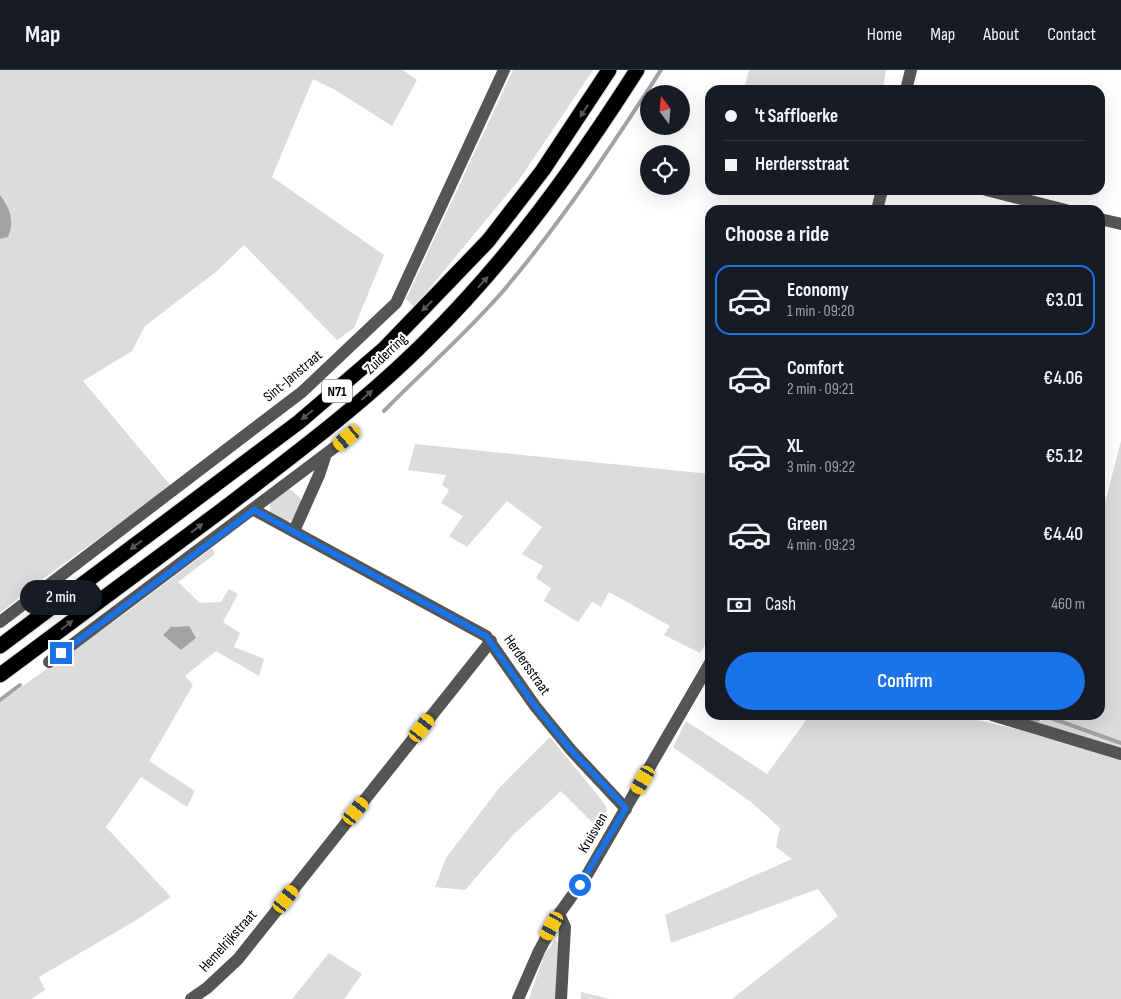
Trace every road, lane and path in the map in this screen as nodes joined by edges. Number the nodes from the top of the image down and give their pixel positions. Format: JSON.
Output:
{"nodes":[{"id":1,"x":504,"y":70,"type":"edge"},
{"id":2,"x":610,"y":70,"type":"edge"},
{"id":3,"x":637,"y":70,"type":"edge"},
{"id":4,"x":911,"y":71,"type":"edge"},
{"id":5,"x":907,"y":85,"type":"edge"},
{"id":6,"x":1006,"y":195,"type":"edge"},
{"id":7,"x":1046,"y":205,"type":"edge"},
{"id":8,"x":1105,"y":220,"type":"edge"},
{"id":9,"x":1121,"y":224,"type":"edge"},
{"id":10,"x":347,"y":438,"type":"dead end"},
{"id":11,"x":325,"y":456,"type":"junction"},
{"id":12,"x":254,"y":510,"type":"junction"},
{"id":13,"x":294,"y":531,"type":"junction"},
{"id":14,"x":0,"y":622,"type":"edge"},
{"id":15,"x":491,"y":641,"type":"junction"},
{"id":16,"x":0,"y":646,"type":"edge"},
{"id":17,"x":49,"y":662,"type":"dead end"},
{"id":18,"x":705,"y":672,"type":"edge"},
{"id":19,"x":0,"y":675,"type":"edge"},
{"id":20,"x":1009,"y":720,"type":"edge"},
{"id":21,"x":1121,"y":754,"type":"edge"},
{"id":22,"x":626,"y":808,"type":"junction"},
{"id":23,"x":559,"y":914,"type":"junction"},
{"id":24,"x":191,"y":999,"type":"edge"},
{"id":25,"x":518,"y":999,"type":"edge"},
{"id":26,"x":561,"y":999,"type":"edge"}],
"edges":[{"from":1,"to":14,"type":"street","name":"Sint-Janstraat"},
{"from":2,"to":16,"type":"highway","name":"Zuiderring","number":"N71","one_way":true},
{"from":19,"to":3,"type":"highway","name":"Zuiderring","number":"N71","one_way":true},
{"from":4,"to":5,"type":"street"},
{"from":6,"to":7,"type":"street"},
{"from":8,"to":9,"type":"street"},
{"from":10,"to":11,"type":"street"},
{"from":11,"to":12,"type":"street"},
{"from":11,"to":13,"type":"street"},
{"from":12,"to":13,"type":"street","name":"Herdersstraat"},
{"from":12,"to":17,"type":"street"},
{"from":13,"to":15,"type":"street","name":"Herdersstraat"},
{"from":15,"to":22,"type":"street","name":"Herdersstraat"},
{"from":15,"to":24,"type":"street","name":"Hemelrijkstraat"},
{"from":18,"to":22,"type":"street","name":"Kruisven"},
{"from":20,"to":21,"type":"street"},
{"from":22,"to":23,"type":"street","name":"Kruisven"},
{"from":23,"to":25,"type":"street","name":"Kruisven"},
{"from":23,"to":26,"type":"street"}]}
